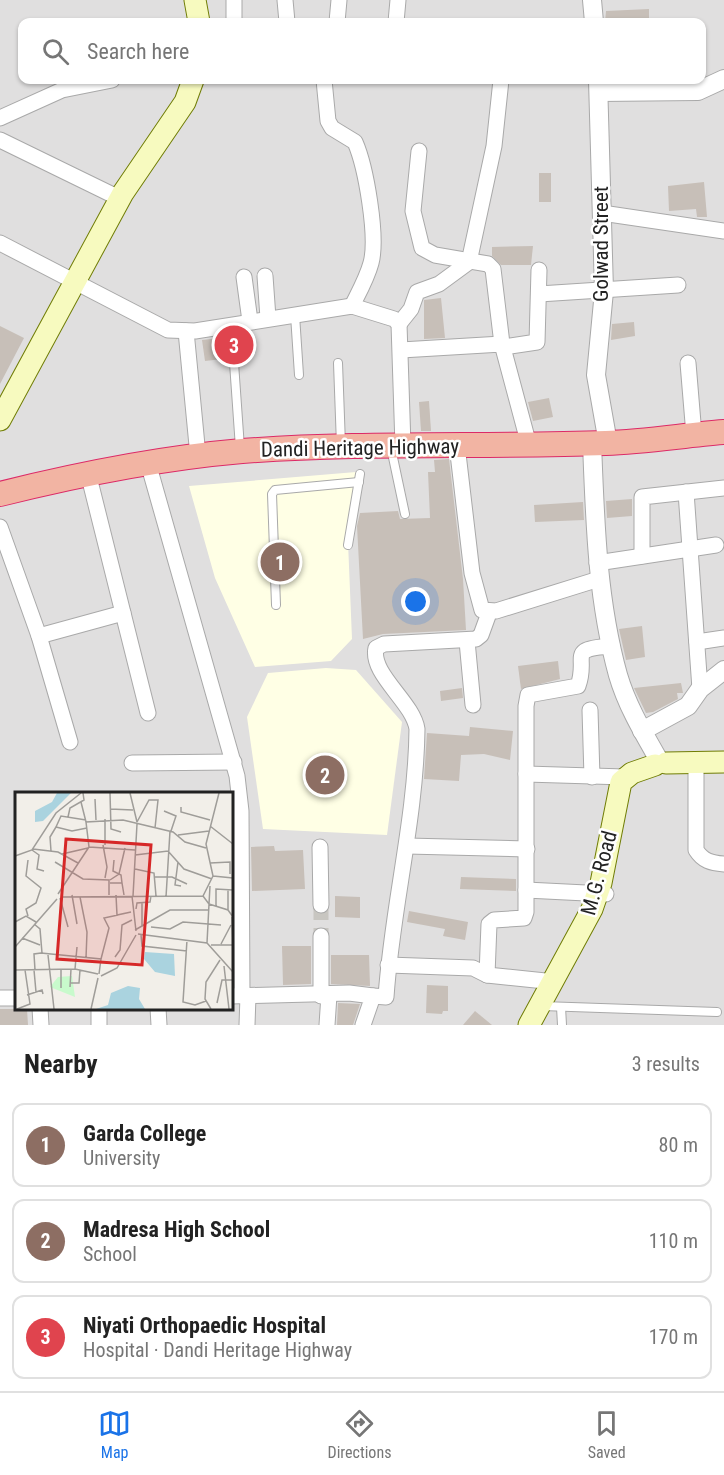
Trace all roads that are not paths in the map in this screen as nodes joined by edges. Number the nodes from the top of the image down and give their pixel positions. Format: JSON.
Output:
{"nodes":[{"id":1,"x":195,"y":0,"type":"edge"},
{"id":2,"x":234,"y":0,"type":"edge"},
{"id":3,"x":285,"y":0,"type":"edge"},
{"id":4,"x":339,"y":0,"type":"edge"},
{"id":5,"x":398,"y":0,"type":"edge"},
{"id":6,"x":592,"y":0,"type":"edge"},
{"id":7,"x":198,"y":18,"type":"edge"},
{"id":8,"x":234,"y":18,"type":"edge"},
{"id":9,"x":287,"y":18,"type":"edge"},
{"id":10,"x":337,"y":18,"type":"edge"},
{"id":11,"x":396,"y":18,"type":"edge"},
{"id":12,"x":594,"y":18,"type":"edge"},
{"id":13,"x":724,"y":80,"type":"edge"},
{"id":14,"x":92,"y":84,"type":"edge"},
{"id":15,"x":192,"y":84,"type":"edge"},
{"id":16,"x":324,"y":84,"type":"edge"},
{"id":17,"x":501,"y":84,"type":"edge"},
{"id":18,"x":598,"y":86,"type":"edge"},
{"id":19,"x":0,"y":118,"type":"edge"},
{"id":20,"x":0,"y":140,"type":"edge"},
{"id":21,"x":419,"y":151,"type":"dead end"},
{"id":22,"x":119,"y":198,"type":"junction"},
{"id":23,"x":602,"y":213,"type":"junction"},
{"id":24,"x":724,"y":231,"type":"edge"},
{"id":25,"x":0,"y":243,"type":"edge"},
{"id":26,"x":469,"y":262,"type":"junction"},
{"id":27,"x":539,"y":270,"type":"dead end"},
{"id":28,"x":265,"y":276,"type":"dead end"},
{"id":29,"x":244,"y":277,"type":"dead end"},
{"id":30,"x":74,"y":280,"type":"junction"},
{"id":31,"x":678,"y":285,"type":"dead end"},
{"id":32,"x":604,"y":291,"type":"junction"},
{"id":33,"x":539,"y":294,"type":"junction"},
{"id":34,"x":352,"y":306,"type":"junction"},
{"id":35,"x":295,"y":314,"type":"junction"},
{"id":36,"x":268,"y":318,"type":"junction"},
{"id":37,"x":250,"y":321,"type":"junction"},
{"id":38,"x":399,"y":324,"type":"junction"},
{"id":39,"x":186,"y":332,"type":"junction"},
{"id":40,"x":503,"y":345,"type":"junction"},
{"id":41,"x":401,"y":350,"type":"junction"},
{"id":42,"x":234,"y":363,"type":"dead end"},
{"id":43,"x":338,"y":363,"type":"dead end"},
{"id":44,"x":688,"y":363,"type":"dead end"},
{"id":45,"x":299,"y":375,"type":"dead end"},
{"id":46,"x":0,"y":419,"type":"edge"},
{"id":47,"x":724,"y":432,"type":"edge"},
{"id":48,"x":694,"y":435,"type":"junction"},
{"id":49,"x":600,"y":443,"type":"junction"},
{"id":50,"x":457,"y":445,"type":"junction"},
{"id":51,"x":528,"y":445,"type":"junction"},
{"id":52,"x":341,"y":446,"type":"junction"},
{"id":53,"x":397,"y":446,"type":"junction"},
{"id":54,"x":240,"y":452,"type":"junction"},
{"id":55,"x":198,"y":456,"type":"junction"},
{"id":56,"x":148,"y":463,"type":"junction"},
{"id":57,"x":88,"y":473,"type":"junction"},
{"id":58,"x":724,"y":488,"type":"edge"},
{"id":59,"x":686,"y":492,"type":"junction"},
{"id":60,"x":0,"y":494,"type":"edge"},
{"id":61,"x":405,"y":514,"type":"dead end"},
{"id":62,"x":0,"y":527,"type":"edge"},
{"id":63,"x":348,"y":545,"type":"dead end"},
{"id":64,"x":716,"y":545,"type":"dead end"},
{"id":65,"x":691,"y":549,"type":"junction"},
{"id":66,"x":642,"y":556,"type":"junction"},
{"id":67,"x":598,"y":571,"type":"junction"},
{"id":68,"x":276,"y":605,"type":"dead end"},
{"id":69,"x":123,"y":613,"type":"junction"},
{"id":70,"x":489,"y":613,"type":"junction"},
{"id":71,"x":39,"y":636,"type":"junction"},
{"id":72,"x":724,"y":638,"type":"edge"},
{"id":73,"x":467,"y":641,"type":"junction"},
{"id":74,"x":697,"y":642,"type":"junction"},
{"id":75,"x":612,"y":646,"type":"junction"},
{"id":76,"x":724,"y":670,"type":"edge"},
{"id":77,"x":700,"y":689,"type":"junction"},
{"id":78,"x":473,"y":705,"type":"dead end"},
{"id":79,"x":590,"y":710,"type":"dead end"},
{"id":80,"x":148,"y":713,"type":"dead end"},
{"id":81,"x":642,"y":731,"type":"junction"},
{"id":82,"x":70,"y":742,"type":"dead end"},
{"id":83,"x":234,"y":762,"type":"junction"},
{"id":84,"x":724,"y":762,"type":"edge"},
{"id":85,"x":132,"y":763,"type":"dead end"},
{"id":86,"x":661,"y":767,"type":"junction"},
{"id":87,"x":696,"y":772,"type":"junction"},
{"id":88,"x":724,"y":772,"type":"edge"},
{"id":89,"x":526,"y":774,"type":"junction"},
{"id":90,"x":592,"y":777,"type":"junction"},
{"id":91,"x":625,"y":777,"type":"junction"},
{"id":92,"x":620,"y":802,"type":"junction"},
{"id":93,"x":407,"y":846,"type":"junction"},
{"id":94,"x":320,"y":847,"type":"dead end"},
{"id":95,"x":527,"y":849,"type":"junction"},
{"id":96,"x":724,"y":864,"type":"edge"},
{"id":97,"x":526,"y":890,"type":"junction"},
{"id":98,"x":602,"y":894,"type":"junction"},
{"id":99,"x":321,"y":905,"type":"tunnel mouth"},
{"id":100,"x":235,"y":908,"type":"edge"},
{"id":101,"x":321,"y":936,"type":"tunnel mouth"},
{"id":102,"x":388,"y":965,"type":"junction"},
{"id":103,"x":487,"y":975,"type":"junction"},
{"id":104,"x":555,"y":982,"type":"junction"},
{"id":105,"x":325,"y":995,"type":"junction"},
{"id":106,"x":240,"y":996,"type":"edge"},
{"id":107,"x":374,"y":996,"type":"junction"},
{"id":108,"x":40,"y":1010,"type":"edge"},
{"id":109,"x":158,"y":1010,"type":"edge"},
{"id":110,"x":546,"y":1011,"type":"edge"},
{"id":111,"x":717,"y":1012,"type":"dead end"},
{"id":112,"x":41,"y":1025,"type":"edge"},
{"id":113,"x":159,"y":1025,"type":"edge"},
{"id":114,"x":247,"y":1025,"type":"edge"},
{"id":115,"x":327,"y":1025,"type":"edge"},
{"id":116,"x":363,"y":1025,"type":"edge"},
{"id":117,"x":529,"y":1025,"type":"edge"},
{"id":118,"x":562,"y":1025,"type":"edge"}],
"edges":[{"from":1,"to":7,"type":"main road"},
{"from":2,"to":8,"type":"street"},
{"from":3,"to":9,"type":"street"},
{"from":4,"to":10,"type":"street"},
{"from":5,"to":11,"type":"street"},
{"from":6,"to":12,"type":"street"},
{"from":13,"to":18,"type":"street"},
{"from":14,"to":19,"type":"street"},
{"from":15,"to":22,"type":"main road"},
{"from":16,"to":34,"type":"street"},
{"from":17,"to":26,"type":"street"},
{"from":18,"to":23,"type":"street","name":"Golwad Street"},
{"from":20,"to":22,"type":"street"},
{"from":21,"to":26,"type":"street"},
{"from":22,"to":30,"type":"main road"},
{"from":23,"to":24,"type":"street"},
{"from":23,"to":32,"type":"street","name":"Golwad Street"},
{"from":25,"to":30,"type":"street"},
{"from":26,"to":38,"type":"street"},
{"from":26,"to":40,"type":"street"},
{"from":27,"to":33,"type":"street"},
{"from":28,"to":36,"type":"street"},
{"from":29,"to":37,"type":"street"},
{"from":30,"to":39,"type":"street"},
{"from":30,"to":46,"type":"main road"},
{"from":31,"to":32,"type":"street"},
{"from":32,"to":33,"type":"street"},
{"from":32,"to":49,"type":"street","name":"Golwad Street"},
{"from":33,"to":40,"type":"street"},
{"from":34,"to":35,"type":"street"},
{"from":34,"to":38,"type":"street"},
{"from":35,"to":36,"type":"street"},
{"from":35,"to":45,"type":"lane"},
{"from":36,"to":37,"type":"street"},
{"from":37,"to":39,"type":"street"},
{"from":38,"to":41,"type":"street"},
{"from":39,"to":55,"type":"street"},
{"from":40,"to":41,"type":"street"},
{"from":40,"to":51,"type":"street"},
{"from":41,"to":53,"type":"street"},
{"from":42,"to":54,"type":"lane"},
{"from":43,"to":52,"type":"lane"},
{"from":44,"to":48,"type":"street"},
{"from":47,"to":48,"type":"highway","name":"Dandi Heritage Highway"},
{"from":48,"to":49,"type":"highway","name":"Dandi Heritage Highway"},
{"from":49,"to":51,"type":"highway","name":"Dandi Heritage Highway"},
{"from":49,"to":67,"type":"street","name":"Golwad Street"},
{"from":50,"to":51,"type":"highway","name":"Dandi Heritage Highway"},
{"from":50,"to":53,"type":"highway","name":"Dandi Heritage Highway"},
{"from":50,"to":70,"type":"street"},
{"from":52,"to":53,"type":"highway","name":"Dandi Heritage Highway"},
{"from":52,"to":54,"type":"highway","name":"Dandi Heritage Highway"},
{"from":53,"to":61,"type":"lane"},
{"from":54,"to":55,"type":"highway","name":"Dandi Heritage Highway"},
{"from":55,"to":56,"type":"highway","name":"Dandi Heritage Highway"},
{"from":56,"to":57,"type":"highway","name":"Dandi Heritage Highway"},
{"from":56,"to":83,"type":"street"},
{"from":57,"to":60,"type":"highway","name":"Dandi Heritage Highway"},
{"from":57,"to":69,"type":"street"},
{"from":58,"to":59,"type":"street"},
{"from":59,"to":65,"type":"street"},
{"from":59,"to":66,"type":"street"},
{"from":62,"to":71,"type":"street"},
{"from":63,"to":68,"type":"lane"},
{"from":64,"to":65,"type":"street"},
{"from":65,"to":66,"type":"street"},
{"from":65,"to":74,"type":"street"},
{"from":66,"to":67,"type":"street"},
{"from":67,"to":70,"type":"street"},
{"from":67,"to":75,"type":"street","name":"Golwad Street"},
{"from":69,"to":71,"type":"street"},
{"from":69,"to":80,"type":"street"},
{"from":70,"to":73,"type":"street"},
{"from":71,"to":82,"type":"street"},
{"from":72,"to":74,"type":"street"},
{"from":73,"to":78,"type":"street"},
{"from":73,"to":93,"type":"street"},
{"from":74,"to":77,"type":"street"},
{"from":75,"to":81,"type":"street","name":"Golwad Street"},
{"from":75,"to":89,"type":"street"},
{"from":76,"to":77,"type":"street"},
{"from":77,"to":81,"type":"street"},
{"from":79,"to":90,"type":"street"},
{"from":81,"to":86,"type":"street","name":"Golwad Street"},
{"from":83,"to":85,"type":"street"},
{"from":83,"to":100,"type":"street"},
{"from":84,"to":86,"type":"main road","name":"M.G. Road"},
{"from":86,"to":87,"type":"main road","name":"M.G. Road"},
{"from":86,"to":91,"type":"main road","name":"M.G. Road"},
{"from":86,"to":92,"type":"main road","name":"M.G. Road"},
{"from":87,"to":88,"type":"main road","name":"M.G. Road"},
{"from":87,"to":96,"type":"street"},
{"from":89,"to":90,"type":"street"},
{"from":89,"to":95,"type":"street"},
{"from":90,"to":91,"type":"street"},
{"from":91,"to":92,"type":"main road","name":"M.G. Road"},
{"from":92,"to":98,"type":"main road","name":"M.G. Road"},
{"from":93,"to":95,"type":"street"},
{"from":93,"to":102,"type":"street"},
{"from":94,"to":99,"type":"street"},
{"from":95,"to":97,"type":"street"},
{"from":97,"to":98,"type":"street"},
{"from":97,"to":103,"type":"street"},
{"from":98,"to":104,"type":"main road","name":"M.G. Road"},
{"from":98,"to":110,"type":"main road","name":"M.G. Road"},
{"from":100,"to":106,"type":"street"},
{"from":101,"to":105,"type":"street"},
{"from":102,"to":103,"type":"street"},
{"from":102,"to":107,"type":"street"},
{"from":103,"to":104,"type":"street"},
{"from":104,"to":110,"type":"main road","name":"M.G. Road"},
{"from":105,"to":106,"type":"street"},
{"from":105,"to":107,"type":"street"},
{"from":105,"to":115,"type":"street"},
{"from":106,"to":114,"type":"street"},
{"from":107,"to":116,"type":"street"},
{"from":108,"to":112,"type":"street"},
{"from":109,"to":113,"type":"street"},
{"from":110,"to":111,"type":"lane"},
{"from":110,"to":117,"type":"main road","name":"M.G. Road"},
{"from":110,"to":118,"type":"lane"}]}
